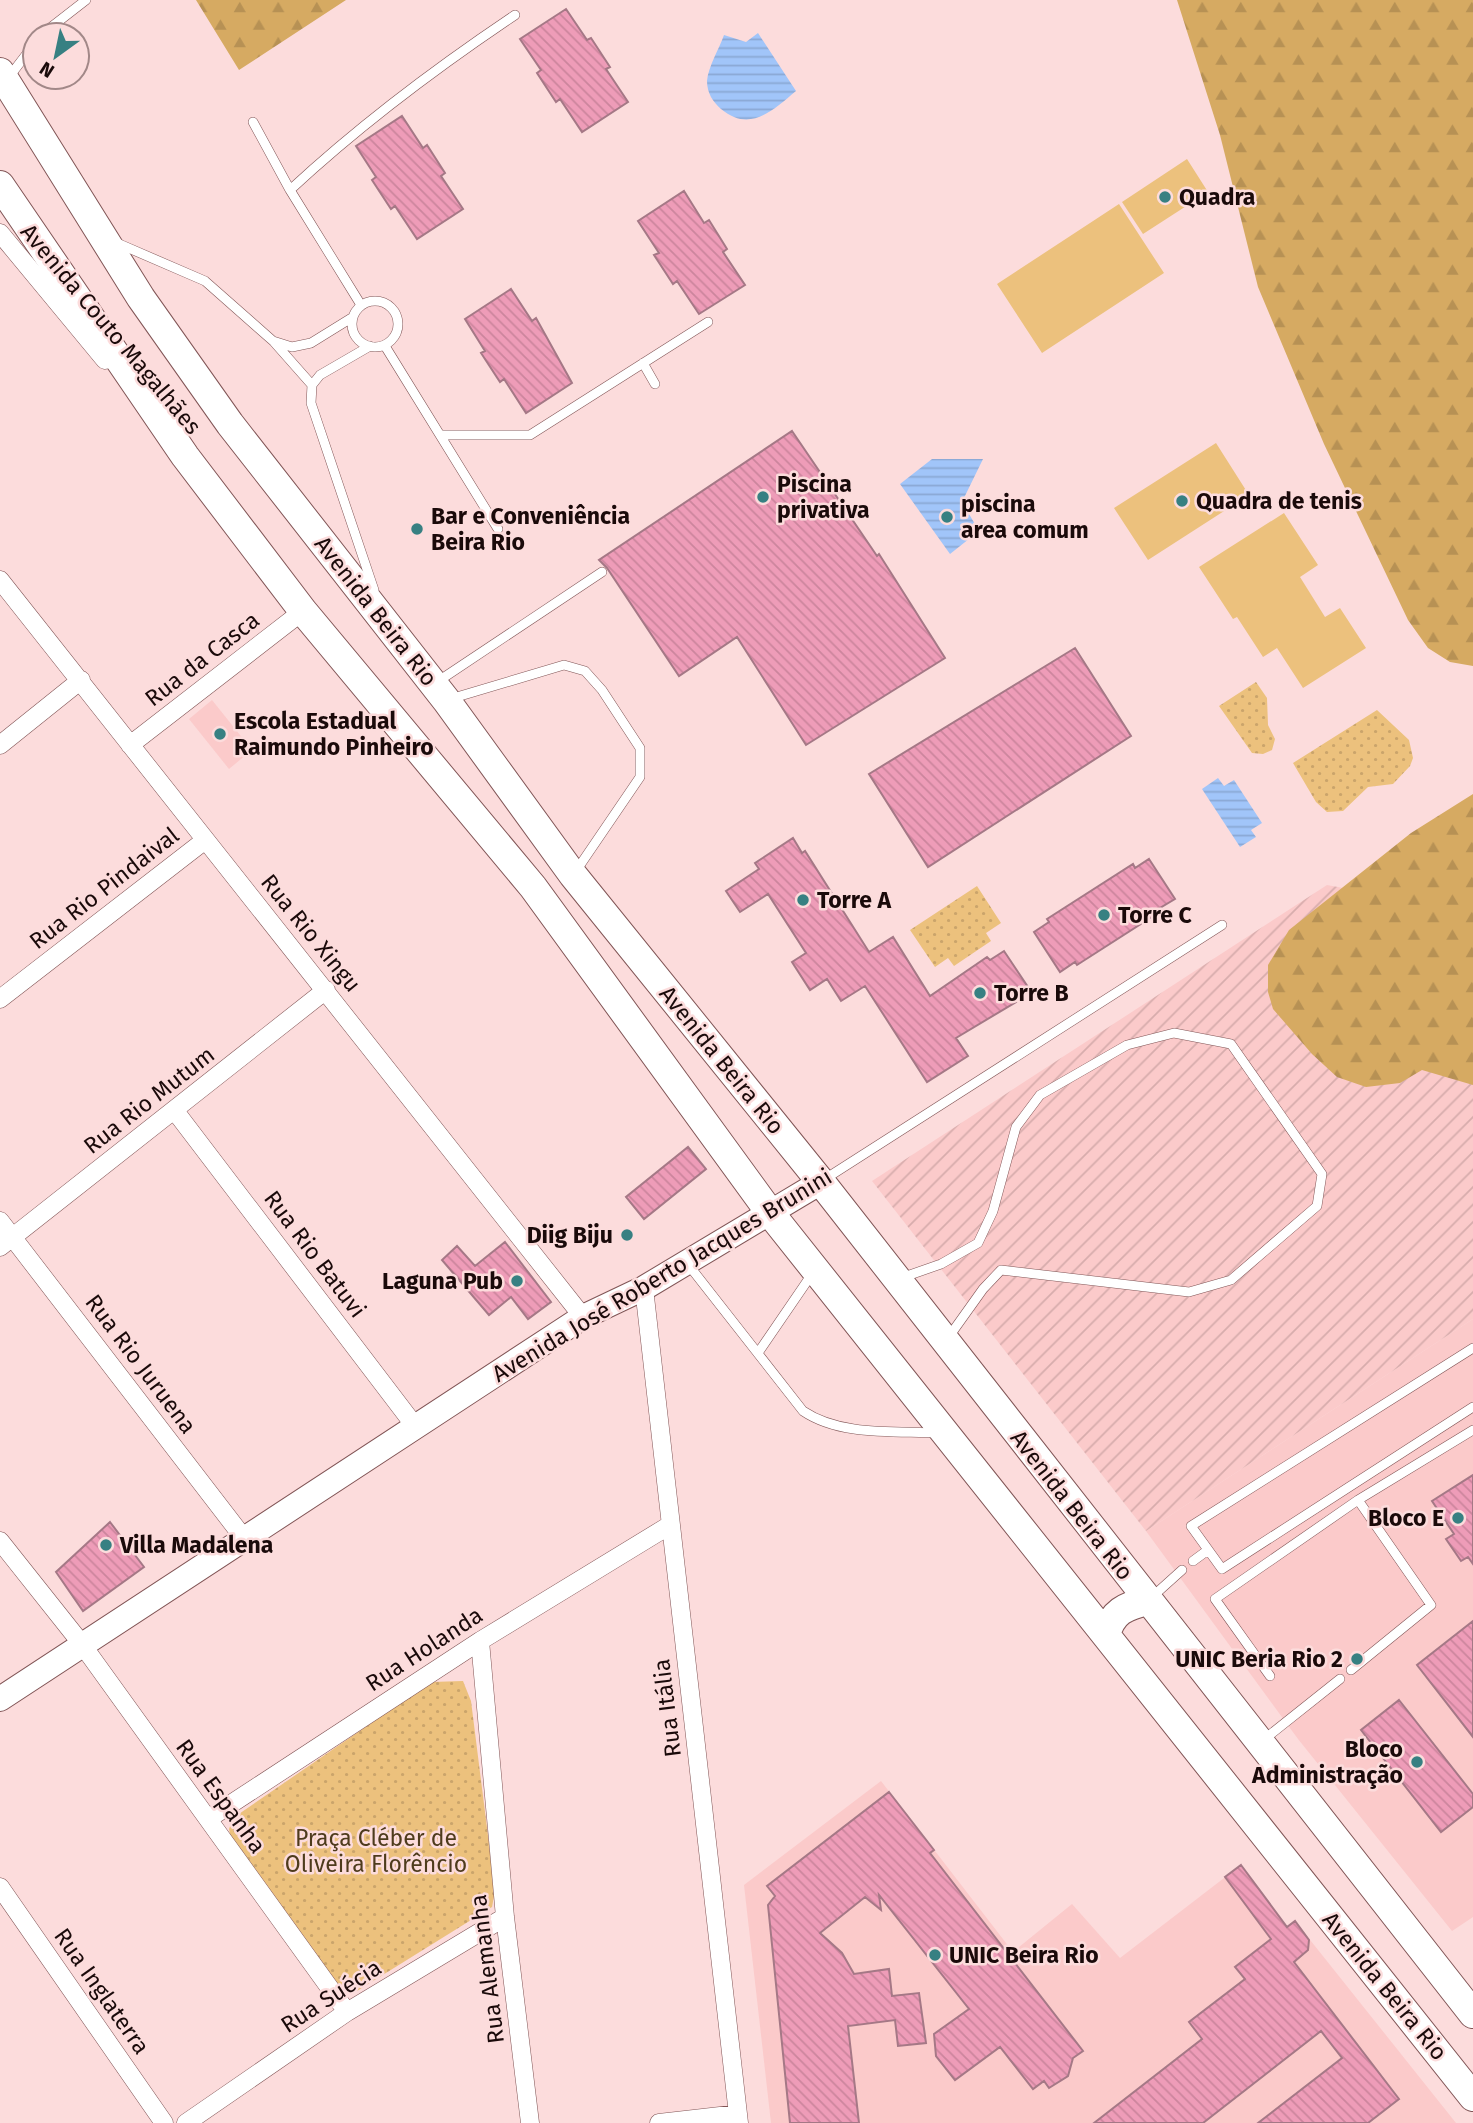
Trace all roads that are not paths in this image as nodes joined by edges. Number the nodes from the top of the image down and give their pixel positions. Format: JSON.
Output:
{"nodes":[{"id":1,"x":86,"y":0,"type":"edge"},
{"id":2,"x":515,"y":15,"type":"dead end"},
{"id":3,"x":59,"y":21,"type":"edge"},
{"id":4,"x":21,"y":56,"type":"edge"},
{"id":5,"x":2,"y":74,"type":"edge"},
{"id":6,"x":253,"y":121,"type":"dead end"},
{"id":7,"x":0,"y":176,"type":"edge"},
{"id":8,"x":0,"y":185,"type":"edge"},
{"id":9,"x":290,"y":190,"type":"junction"},
{"id":10,"x":19,"y":212,"type":"junction"},
{"id":11,"x":0,"y":233,"type":"edge"},
{"id":12,"x":101,"y":237,"type":"junction"},
{"id":13,"x":361,"y":305,"type":"junction"},
{"id":14,"x":353,"y":317,"type":"junction"},
{"id":15,"x":708,"y":322,"type":"dead end"},
{"id":16,"x":273,"y":341,"type":"junction"},
{"id":17,"x":370,"y":346,"type":"junction"},
{"id":18,"x":385,"y":346,"type":"junction"},
{"id":19,"x":643,"y":363,"type":"junction"},
{"id":20,"x":654,"y":384,"type":"dead end"},
{"id":21,"x":312,"y":385,"type":"junction"},
{"id":22,"x":442,"y":435,"type":"junction"},
{"id":23,"x":185,"y":456,"type":"junction"},
{"id":24,"x":498,"y":529,"type":"dead end"},
{"id":25,"x":602,"y":572,"type":"dead end"},
{"id":26,"x":0,"y":580,"type":"edge"},
{"id":27,"x":303,"y":611,"type":"junction"},
{"id":28,"x":385,"y":622,"type":"junction"},
{"id":29,"x":81,"y":680,"type":"junction"},
{"id":30,"x":439,"y":692,"type":"junction"},
{"id":31,"x":0,"y":744,"type":"edge"},
{"id":32,"x":130,"y":745,"type":"junction"},
{"id":33,"x":204,"y":841,"type":"junction"},
{"id":34,"x":573,"y":875,"type":"junction"},
{"id":35,"x":533,"y":887,"type":"junction"},
{"id":36,"x":1222,"y":925,"type":"dead end"},
{"id":37,"x":326,"y":990,"type":"junction"},
{"id":38,"x":0,"y":999,"type":"edge"},
{"id":39,"x":175,"y":1111,"type":"junction"},
{"id":40,"x":821,"y":1182,"type":"junction"},
{"id":41,"x":771,"y":1214,"type":"junction"},
{"id":42,"x":0,"y":1221,"type":"edge"},
{"id":43,"x":6,"y":1242,"type":"edge"},
{"id":44,"x":687,"y":1263,"type":"junction"},
{"id":45,"x":815,"y":1269,"type":"junction"},
{"id":46,"x":896,"y":1280,"type":"junction"},
{"id":47,"x":644,"y":1288,"type":"junction"},
{"id":48,"x":583,"y":1317,"type":"junction"},
{"id":49,"x":945,"y":1343,"type":"junction"},
{"id":50,"x":1473,"y":1349,"type":"edge"},
{"id":51,"x":758,"y":1353,"type":"junction"},
{"id":52,"x":1473,"y":1407,"type":"edge"},
{"id":53,"x":415,"y":1426,"type":"junction"},
{"id":54,"x":1473,"y":1430,"type":"edge"},
{"id":55,"x":945,"y":1433,"type":"junction"},
{"id":56,"x":1358,"y":1500,"type":"junction"},
{"id":57,"x":670,"y":1525,"type":"junction"},
{"id":58,"x":243,"y":1537,"type":"junction"},
{"id":59,"x":0,"y":1541,"type":"edge"},
{"id":60,"x":1208,"y":1550,"type":"junction"},
{"id":61,"x":1193,"y":1561,"type":"dead end"},
{"id":62,"x":1182,"y":1570,"type":"dead end"},
{"id":63,"x":1148,"y":1601,"type":"junction"},
{"id":64,"x":1106,"y":1635,"type":"junction"},
{"id":65,"x":480,"y":1641,"type":"junction"},
{"id":66,"x":81,"y":1643,"type":"junction"},
{"id":67,"x":1351,"y":1670,"type":"dead end"},
{"id":68,"x":1270,"y":1676,"type":"dead end"},
{"id":69,"x":1340,"y":1679,"type":"dead end"},
{"id":70,"x":0,"y":1699,"type":"edge"},
{"id":71,"x":1261,"y":1742,"type":"junction"},
{"id":72,"x":208,"y":1819,"type":"junction"},
{"id":73,"x":0,"y":1887,"type":"edge"},
{"id":74,"x":505,"y":1917,"type":"junction"},
{"id":75,"x":346,"y":2012,"type":"junction"},
{"id":76,"x":1473,"y":2014,"type":"edge"},
{"id":77,"x":1473,"y":2096,"type":"edge"},
{"id":78,"x":738,"y":2119,"type":"edge"},
{"id":79,"x":163,"y":2123,"type":"edge"},
{"id":80,"x":186,"y":2123,"type":"edge"},
{"id":81,"x":530,"y":2123,"type":"edge"},
{"id":82,"x":659,"y":2123,"type":"edge"}],
"edges":[{"from":1,"to":3,"type":"lane"},
{"from":2,"to":9,"type":"lane"},
{"from":4,"to":5,"type":"lane"},
{"from":5,"to":12,"type":"main road","name":"Avenida Beira Rio"},
{"from":6,"to":9,"type":"lane"},
{"from":7,"to":10,"type":"main road","name":"Avenida Beira Rio"},
{"from":8,"to":10,"type":"main road","name":"Avenida Beira Rio"},
{"from":9,"to":13,"type":"lane"},
{"from":10,"to":23,"type":"main road","name":"Avenida Beira Rio"},
{"from":11,"to":23,"type":"street","name":"Avenida Couto Magalhães"},
{"from":12,"to":16,"type":"lane"},
{"from":12,"to":28,"type":"main road","name":"Avenida Beira Rio"},
{"from":13,"to":14,"type":"lane"},
{"from":13,"to":18,"type":"lane"},
{"from":14,"to":16,"type":"lane"},
{"from":14,"to":17,"type":"lane"},
{"from":15,"to":19,"type":"lane"},
{"from":16,"to":21,"type":"lane"},
{"from":17,"to":18,"type":"lane"},
{"from":17,"to":21,"type":"lane"},
{"from":18,"to":22,"type":"lane"},
{"from":19,"to":20,"type":"lane"},
{"from":19,"to":22,"type":"lane"},
{"from":21,"to":28,"type":"lane"},
{"from":22,"to":24,"type":"lane"},
{"from":23,"to":27,"type":"main road","name":"Avenida Beira Rio"},
{"from":25,"to":30,"type":"lane"},
{"from":26,"to":29,"type":"street","name":"Rua Rio Xingu"},
{"from":27,"to":32,"type":"street","name":"Rua da Casca"},
{"from":27,"to":35,"type":"main road","name":"Avenida Beira Rio"},
{"from":28,"to":30,"type":"main road","name":"Avenida Beira Rio"},
{"from":29,"to":31,"type":"street"},
{"from":29,"to":32,"type":"street","name":"Rua Rio Xingu"},
{"from":30,"to":34,"type":"main road","name":"Avenida Beira Rio"},
{"from":30,"to":34,"type":"lane"},
{"from":32,"to":33,"type":"street","name":"Rua Rio Xingu"},
{"from":33,"to":37,"type":"street","name":"Rua Rio Xingu"},
{"from":33,"to":38,"type":"street","name":"Rua Rio Pindaival"},
{"from":34,"to":35,"type":"main road"},
{"from":34,"to":40,"type":"main road","name":"Avenida Beira Rio"},
{"from":35,"to":41,"type":"main road","name":"Avenida Beira Rio"},
{"from":36,"to":40,"type":"lane","name":"Avenida José Roberto Jacques Brunini"},
{"from":37,"to":39,"type":"street","name":"Rua Rio Mutum"},
{"from":37,"to":48,"type":"street","name":"Rua Rio Xingu"},
{"from":39,"to":43,"type":"street","name":"Rua Rio Mutum"},
{"from":39,"to":53,"type":"street","name":"Rua Rio Batuvi"},
{"from":40,"to":41,"type":"main road","name":"Avenida José Roberto Jacques Brunini"},
{"from":40,"to":46,"type":"main road","name":"Avenida Beira Rio"},
{"from":41,"to":44,"type":"main road","name":"Avenida José Roberto Jacques Brunini"},
{"from":41,"to":45,"type":"main road","name":"Avenida Beira Rio"},
{"from":42,"to":43,"type":"street","name":"Rua Rio Juruena"},
{"from":43,"to":58,"type":"street","name":"Rua Rio Juruena"},
{"from":44,"to":47,"type":"main road","name":"Avenida José Roberto Jacques Brunini"},
{"from":44,"to":51,"type":"lane"},
{"from":45,"to":51,"type":"lane"},
{"from":45,"to":55,"type":"main road","name":"Avenida Beira Rio"},
{"from":46,"to":49,"type":"main road","name":"Avenida Beira Rio"},
{"from":46,"to":49,"type":"lane"},
{"from":47,"to":48,"type":"main road","name":"Avenida José Roberto Jacques Brunini"},
{"from":47,"to":57,"type":"street","name":"Rua Itália"},
{"from":48,"to":53,"type":"main road","name":"Avenida José Roberto Jacques Brunini"},
{"from":49,"to":63,"type":"main road","name":"Avenida Beira Rio"},
{"from":50,"to":60,"type":"lane"},
{"from":51,"to":55,"type":"lane"},
{"from":52,"to":60,"type":"lane"},
{"from":53,"to":58,"type":"main road","name":"Avenida José Roberto Jacques Brunini"},
{"from":54,"to":56,"type":"lane"},
{"from":55,"to":64,"type":"main road","name":"Avenida Beira Rio"},
{"from":56,"to":67,"type":"lane"},
{"from":56,"to":68,"type":"lane"},
{"from":57,"to":65,"type":"street","name":"Rua Holanda"},
{"from":57,"to":78,"type":"street","name":"Rua Itália"},
{"from":58,"to":66,"type":"main road","name":"Avenida José Roberto Jacques Brunini"},
{"from":59,"to":66,"type":"street","name":"Rua Espanha"},
{"from":60,"to":61,"type":"lane"},
{"from":62,"to":63,"type":"lane"},
{"from":63,"to":64,"type":"main road"},
{"from":63,"to":71,"type":"main road","name":"Avenida Beira Rio"},
{"from":64,"to":77,"type":"main road","name":"Avenida Beira Rio"},
{"from":65,"to":72,"type":"street","name":"Rua Holanda"},
{"from":65,"to":74,"type":"street","name":"Rua Alemanha"},
{"from":66,"to":70,"type":"main road","name":"Avenida José Roberto Jacques Brunini"},
{"from":66,"to":72,"type":"street","name":"Rua Espanha"},
{"from":69,"to":71,"type":"lane"},
{"from":71,"to":76,"type":"main road","name":"Avenida Beira Rio"},
{"from":72,"to":75,"type":"street","name":"Rua Espanha"},
{"from":73,"to":79,"type":"street","name":"Rua Inglaterra"},
{"from":74,"to":75,"type":"street","name":"Rua Suécia"},
{"from":74,"to":81,"type":"street","name":"Rua Alemanha"},
{"from":75,"to":80,"type":"street","name":"Rua Suécia"},
{"from":78,"to":82,"type":"street"}]}
